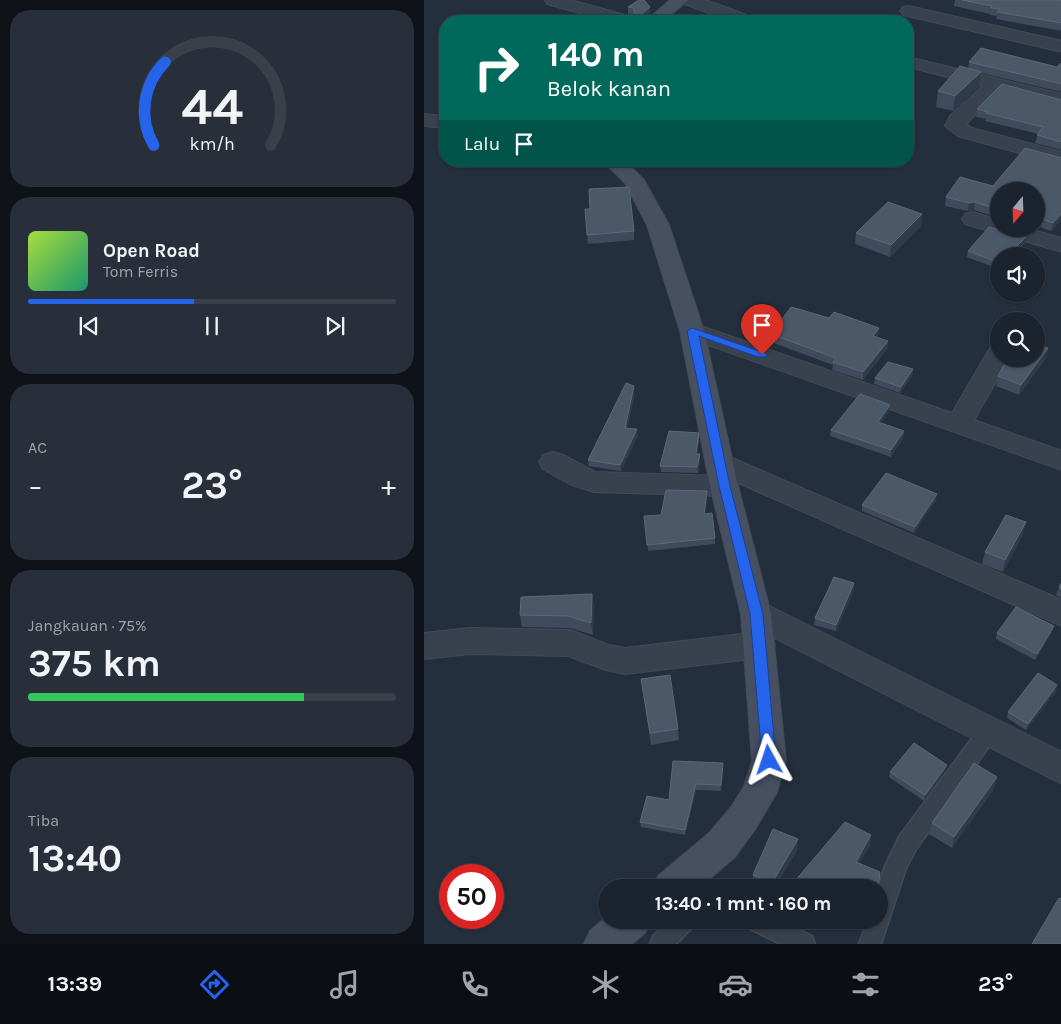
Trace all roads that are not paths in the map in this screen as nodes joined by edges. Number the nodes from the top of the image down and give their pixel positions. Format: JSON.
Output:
{"nodes":[{"id":1,"x":553,"y":0,"type":"edge"},
{"id":2,"x":680,"y":0,"type":"edge"},
{"id":3,"x":690,"y":0,"type":"edge"},
{"id":4,"x":922,"y":0,"type":"edge"},
{"id":5,"x":587,"y":15,"type":"edge"},
{"id":6,"x":661,"y":15,"type":"edge"},
{"id":7,"x":730,"y":15,"type":"edge"},
{"id":8,"x":904,"y":15,"type":"edge"},
{"id":9,"x":914,"y":18,"type":"edge"},
{"id":10,"x":1061,"y":47,"type":"edge"},
{"id":11,"x":914,"y":64,"type":"edge"},
{"id":12,"x":996,"y":84,"type":"junction"},
{"id":13,"x":1061,"y":100,"type":"edge"},
{"id":14,"x":1061,"y":159,"type":"edge"},
{"id":15,"x":620,"y":167,"type":"edge"},
{"id":16,"x":972,"y":219,"type":"dead end"},
{"id":17,"x":990,"y":224,"type":"edge"},
{"id":18,"x":1035,"y":238,"type":"edge"},
{"id":19,"x":1061,"y":246,"type":"edge"},
{"id":20,"x":692,"y":331,"type":"junction"},
{"id":21,"x":991,"y":367,"type":"edge"},
{"id":22,"x":958,"y":425,"type":"junction"},
{"id":23,"x":1060,"y":459,"type":"edge"},
{"id":24,"x":554,"y":462,"type":"dead end"},
{"id":25,"x":722,"y":475,"type":"junction"},
{"id":26,"x":1061,"y":614,"type":"edge"},
{"id":27,"x":758,"y":629,"type":"junction"},
{"id":28,"x":424,"y":646,"type":"edge"},
{"id":29,"x":988,"y":732,"type":"junction"},
{"id":30,"x":1058,"y":759,"type":"edge"},
{"id":31,"x":681,"y":879,"type":"edge"},
{"id":32,"x":888,"y":891,"type":"edge"},
{"id":33,"x":621,"y":929,"type":"edge"},
{"id":34,"x":675,"y":929,"type":"edge"},
{"id":35,"x":774,"y":929,"type":"edge"},
{"id":36,"x":876,"y":929,"type":"edge"},
{"id":37,"x":603,"y":944,"type":"edge"},
{"id":38,"x":661,"y":944,"type":"edge"},
{"id":39,"x":804,"y":944,"type":"edge"},
{"id":40,"x":870,"y":944,"type":"edge"}],
"edges":[{"from":1,"to":5,"type":"street"},
{"from":2,"to":6,"type":"main road"},
{"from":3,"to":7,"type":"street"},
{"from":4,"to":8,"type":"street"},
{"from":9,"to":10,"type":"street"},
{"from":11,"to":12,"type":"street"},
{"from":12,"to":13,"type":"street"},
{"from":12,"to":14,"type":"street"},
{"from":15,"to":20,"type":"main road"},
{"from":16,"to":17,"type":"street"},
{"from":18,"to":19,"type":"street"},
{"from":20,"to":22,"type":"street"},
{"from":20,"to":25,"type":"main road"},
{"from":21,"to":22,"type":"street"},
{"from":22,"to":23,"type":"street"},
{"from":24,"to":25,"type":"street"},
{"from":25,"to":26,"type":"street"},
{"from":25,"to":27,"type":"main road"},
{"from":27,"to":28,"type":"street"},
{"from":27,"to":29,"type":"street"},
{"from":27,"to":31,"type":"main road"},
{"from":29,"to":30,"type":"street"},
{"from":29,"to":32,"type":"lane"},
{"from":33,"to":37,"type":"main road"},
{"from":34,"to":38,"type":"lane"},
{"from":35,"to":39,"type":"lane"},
{"from":36,"to":40,"type":"lane"}]}
